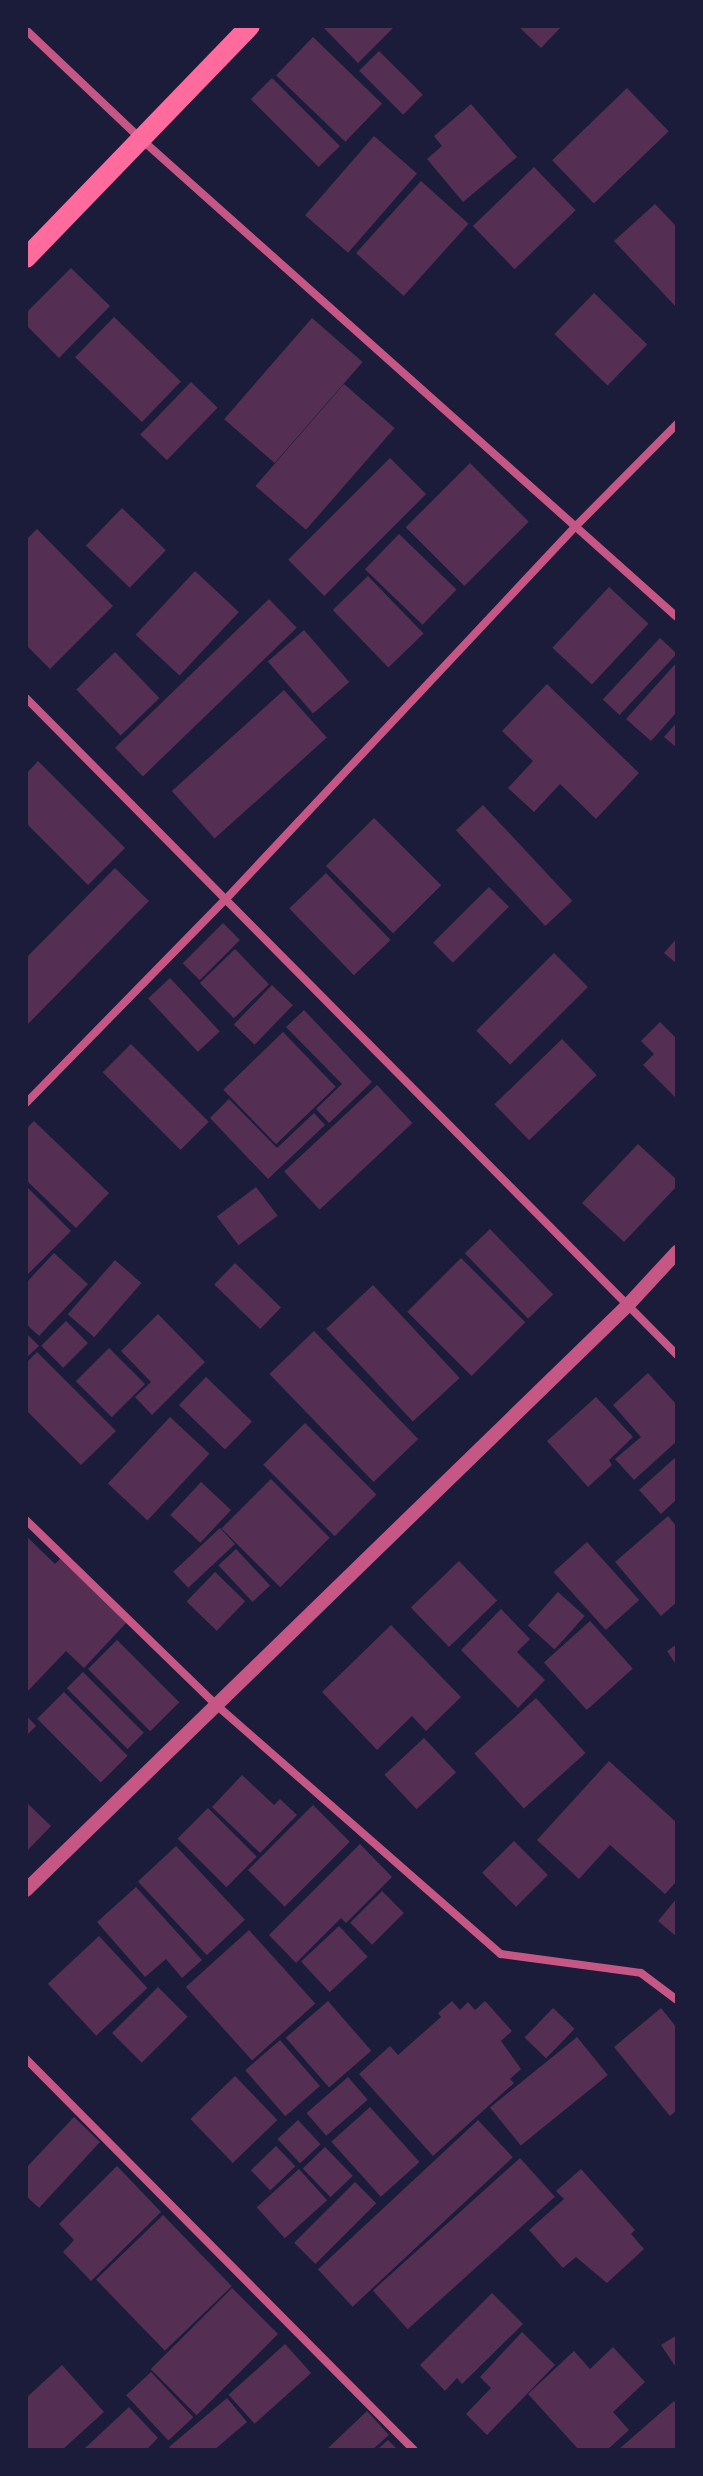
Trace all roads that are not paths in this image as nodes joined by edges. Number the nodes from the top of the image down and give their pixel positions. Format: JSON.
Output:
{"nodes":[{"id":1,"x":250,"y":26,"type":"edge"},
{"id":2,"x":26,"y":30,"type":"edge"},
{"id":3,"x":141,"y":139,"type":"junction"},
{"id":4,"x":26,"y":258,"type":"edge"},
{"id":5,"x":677,"y":424,"type":"edge"},
{"id":6,"x":574,"y":528,"type":"junction"},
{"id":7,"x":677,"y":617,"type":"edge"},
{"id":8,"x":26,"y":698,"type":"edge"},
{"id":9,"x":226,"y":899,"type":"junction"},
{"id":10,"x":26,"y":1103,"type":"edge"},
{"id":11,"x":677,"y":1252,"type":"edge"},
{"id":12,"x":627,"y":1306,"type":"junction"},
{"id":13,"x":677,"y":1355,"type":"edge"},
{"id":14,"x":26,"y":1520,"type":"edge"},
{"id":15,"x":214,"y":1703,"type":"junction"},
{"id":16,"x":26,"y":1890,"type":"edge"},
{"id":17,"x":677,"y":2000,"type":"edge"},
{"id":18,"x":26,"y":2059,"type":"edge"},
{"id":19,"x":414,"y":2450,"type":"edge"}],
"edges":[{"from":1,"to":3,"type":"main road"},
{"from":2,"to":3,"type":"street"},
{"from":3,"to":4,"type":"main road"},
{"from":3,"to":6,"type":"street"},
{"from":5,"to":6,"type":"street"},
{"from":6,"to":7,"type":"street"},
{"from":6,"to":9,"type":"street"},
{"from":8,"to":9,"type":"street"},
{"from":9,"to":10,"type":"street"},
{"from":9,"to":12,"type":"street"},
{"from":11,"to":12,"type":"street"},
{"from":12,"to":13,"type":"street"},
{"from":12,"to":15,"type":"street"},
{"from":14,"to":15,"type":"street"},
{"from":15,"to":16,"type":"street"},
{"from":15,"to":17,"type":"street"},
{"from":18,"to":19,"type":"street"}]}
